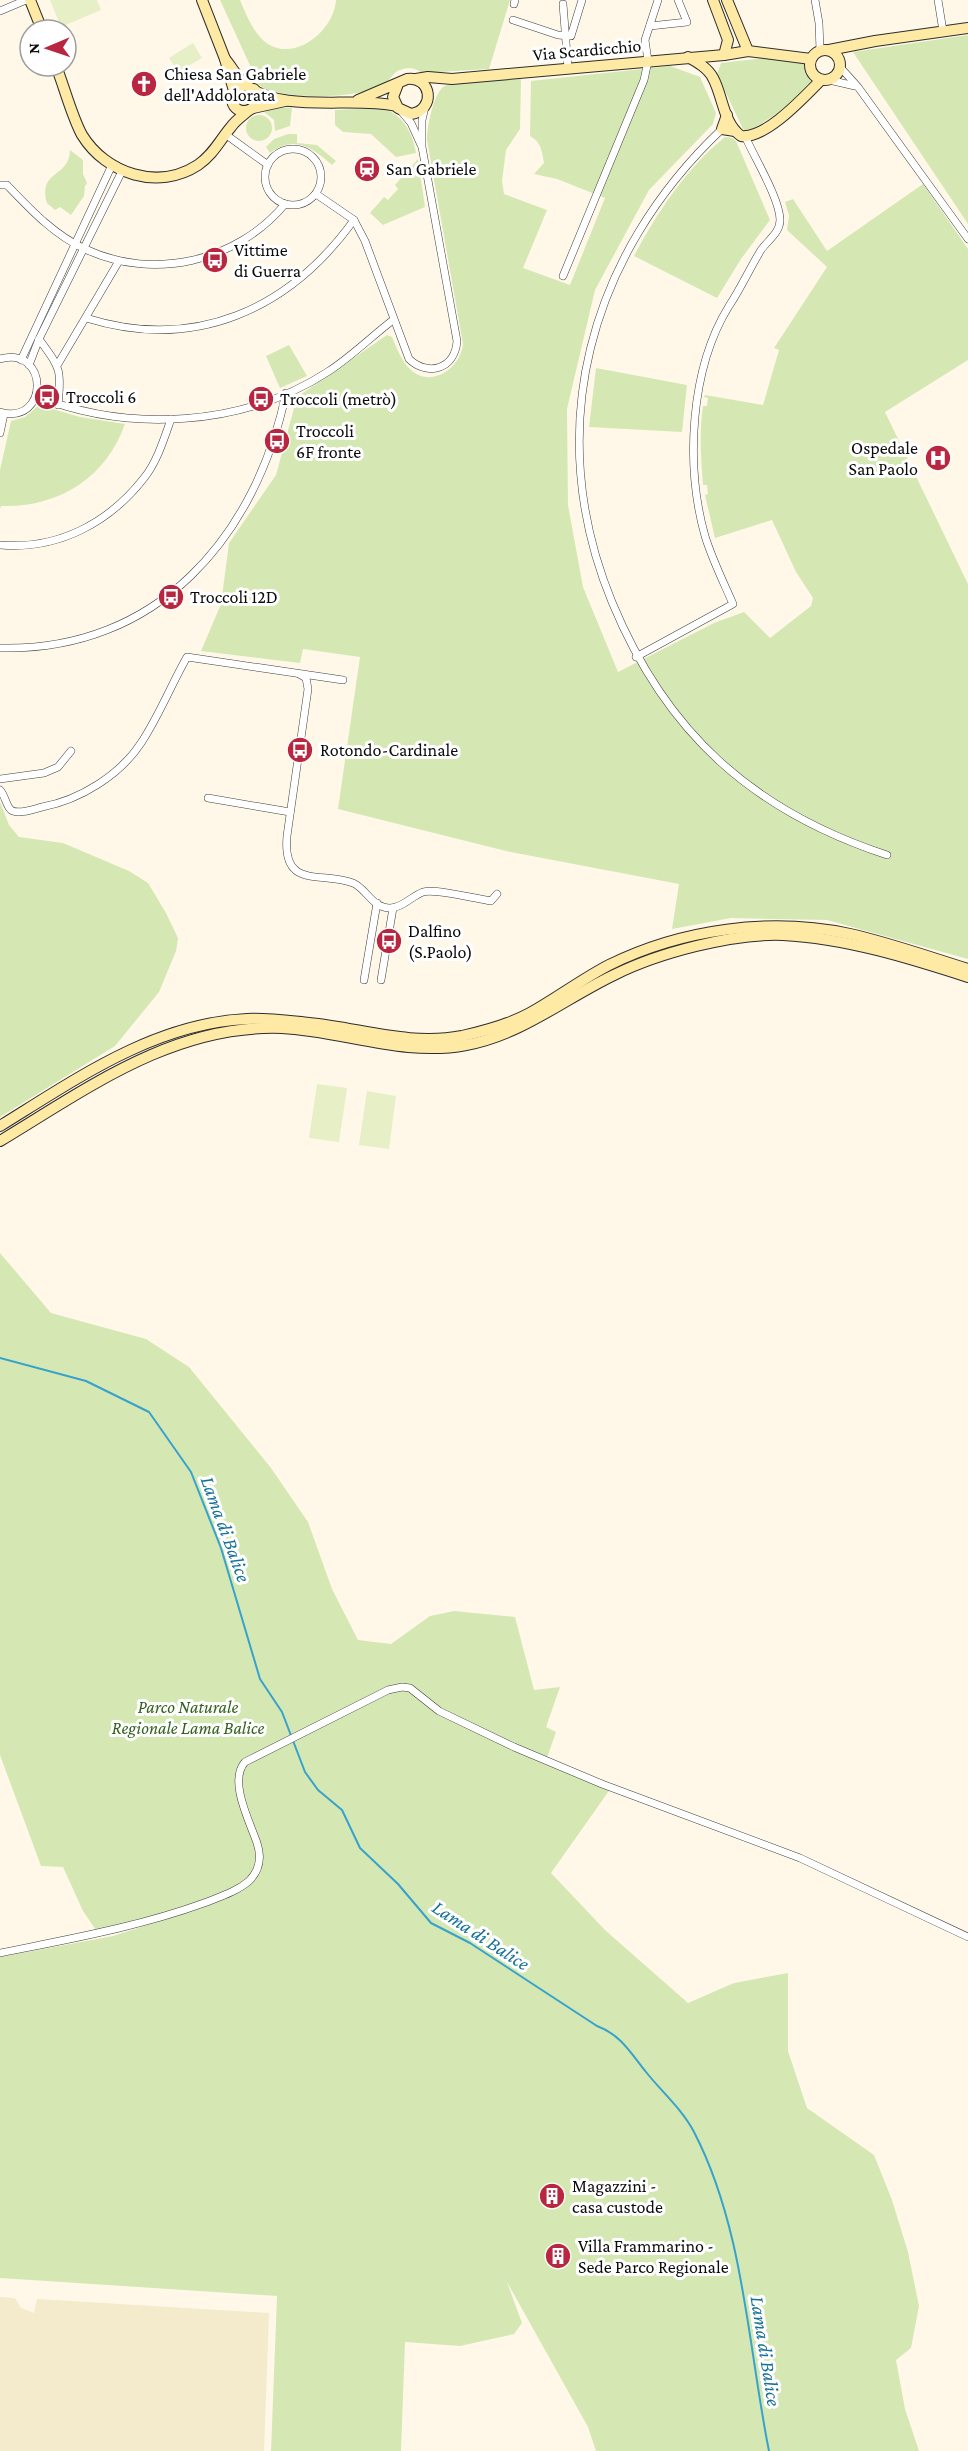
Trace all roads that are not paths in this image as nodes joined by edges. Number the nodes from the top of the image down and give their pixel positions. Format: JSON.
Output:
{"nodes":[{"id":1,"x":28,"y":0,"type":"edge"},
{"id":2,"x":202,"y":0,"type":"edge"},
{"id":3,"x":582,"y":0,"type":"edge"},
{"id":4,"x":658,"y":0,"type":"edge"},
{"id":5,"x":678,"y":0,"type":"edge"},
{"id":6,"x":712,"y":0,"type":"edge"},
{"id":7,"x":727,"y":0,"type":"edge"},
{"id":8,"x":815,"y":0,"type":"edge"},
{"id":9,"x":938,"y":0,"type":"edge"},
{"id":10,"x":563,"y":4,"type":"dead end"},
{"id":11,"x":0,"y":11,"type":"edge"},
{"id":12,"x":36,"y":18,"type":"edge"},
{"id":13,"x":513,"y":20,"type":"dead end"},
{"id":14,"x":650,"y":26,"type":"junction"},
{"id":15,"x":968,"y":28,"type":"edge"},
{"id":16,"x":944,"y":31,"type":"junction"},
{"id":17,"x":565,"y":36,"type":"junction"},
{"id":18,"x":857,"y":44,"type":"junction"},
{"id":19,"x":825,"y":50,"type":"junction"},
{"id":20,"x":748,"y":51,"type":"junction"},
{"id":21,"x":724,"y":55,"type":"junction"},
{"id":22,"x":688,"y":57,"type":"junction"},
{"id":23,"x":225,"y":59,"type":"junction"},
{"id":24,"x":811,"y":59,"type":"junction"},
{"id":25,"x":648,"y":61,"type":"junction"},
{"id":26,"x":839,"y":63,"type":"junction"},
{"id":27,"x":567,"y":68,"type":"junction"},
{"id":28,"x":712,"y":76,"type":"junction"},
{"id":29,"x":61,"y":78,"type":"edge"},
{"id":30,"x":416,"y":79,"type":"junction"},
{"id":31,"x":452,"y":79,"type":"junction"},
{"id":32,"x":825,"y":80,"type":"junction"},
{"id":33,"x":398,"y":84,"type":"junction"},
{"id":34,"x":858,"y":87,"type":"junction"},
{"id":35,"x":250,"y":88,"type":"junction"},
{"id":36,"x":234,"y":91,"type":"junction"},
{"id":37,"x":429,"y":95,"type":"junction"},
{"id":38,"x":291,"y":100,"type":"junction"},
{"id":39,"x":352,"y":102,"type":"junction"},
{"id":40,"x":424,"y":107,"type":"junction"},
{"id":41,"x":399,"y":108,"type":"junction"},
{"id":42,"x":250,"y":110,"type":"junction"},
{"id":43,"x":727,"y":115,"type":"junction"},
{"id":44,"x":722,"y":129,"type":"junction"},
{"id":45,"x":225,"y":134,"type":"junction"},
{"id":46,"x":740,"y":134,"type":"junction"},
{"id":47,"x":422,"y":147,"type":"junction"},
{"id":48,"x":267,"y":165,"type":"junction"},
{"id":49,"x":117,"y":168,"type":"junction"},
{"id":50,"x":0,"y":185,"type":"edge"},
{"id":51,"x":316,"y":194,"type":"junction"},
{"id":52,"x":285,"y":204,"type":"junction"},
{"id":53,"x":354,"y":220,"type":"junction"},
{"id":54,"x":968,"y":239,"type":"edge"},
{"id":55,"x":75,"y":244,"type":"junction"},
{"id":56,"x":84,"y":249,"type":"junction"},
{"id":57,"x":119,"y":261,"type":"junction"},
{"id":58,"x":563,"y":276,"type":"dead end"},
{"id":59,"x":86,"y":318,"type":"junction"},
{"id":60,"x":393,"y":320,"type":"junction"},
{"id":61,"x":39,"y":339,"type":"junction"},
{"id":62,"x":0,"y":359,"type":"edge"},
{"id":63,"x":21,"y":360,"type":"junction"},
{"id":64,"x":58,"y":364,"type":"junction"},
{"id":65,"x":29,"y":365,"type":"junction"},
{"id":66,"x":286,"y":393,"type":"junction"},
{"id":67,"x":36,"y":396,"type":"junction"},
{"id":68,"x":58,"y":405,"type":"junction"},
{"id":69,"x":2,"y":413,"type":"edge"},
{"id":70,"x":171,"y":419,"type":"junction"},
{"id":71,"x":0,"y":433,"type":"edge"},
{"id":72,"x":0,"y":545,"type":"edge"},
{"id":73,"x":0,"y":648,"type":"edge"},
{"id":74,"x":636,"y":657,"type":"junction"},
{"id":75,"x":297,"y":673,"type":"junction"},
{"id":76,"x":343,"y":680,"type":"dead end"},
{"id":77,"x":71,"y":751,"type":"dead end"},
{"id":78,"x":0,"y":779,"type":"edge"},
{"id":79,"x":0,"y":790,"type":"edge"},
{"id":80,"x":208,"y":798,"type":"dead end"},
{"id":81,"x":290,"y":812,"type":"junction"},
{"id":82,"x":887,"y":855,"type":"dead end"},
{"id":83,"x":498,"y":894,"type":"dead end"},
{"id":84,"x":377,"y":903,"type":"junction"},
{"id":85,"x":393,"y":908,"type":"junction"},
{"id":86,"x":968,"y":969,"type":"edge"},
{"id":87,"x":968,"y":977,"type":"edge"},
{"id":88,"x":364,"y":980,"type":"dead end"},
{"id":89,"x":381,"y":980,"type":"dead end"},
{"id":90,"x":0,"y":1126,"type":"edge"},
{"id":91,"x":0,"y":1141,"type":"edge"},
{"id":92,"x":968,"y":1937,"type":"edge"},
{"id":93,"x":0,"y":1953,"type":"edge"}],
"edges":[{"from":1,"to":11,"type":"street"},
{"from":1,"to":12,"type":"main road"},
{"from":2,"to":23,"type":"main road"},
{"from":3,"to":17,"type":"street"},
{"from":4,"to":14,"type":"street"},
{"from":5,"to":14,"type":"street"},
{"from":6,"to":21,"type":"main road"},
{"from":7,"to":20,"type":"main road"},
{"from":8,"to":19,"type":"street"},
{"from":9,"to":16,"type":"street"},
{"from":10,"to":17,"type":"street"},
{"from":13,"to":17,"type":"street"},
{"from":14,"to":25,"type":"street"},
{"from":15,"to":16,"type":"main road"},
{"from":16,"to":18,"type":"main road"},
{"from":17,"to":27,"type":"street"},
{"from":18,"to":19,"type":"main road"},
{"from":18,"to":26,"type":"main road"},
{"from":19,"to":24,"type":"main road"},
{"from":19,"to":26,"type":"main road"},
{"from":20,"to":21,"type":"main road","name":"Via Scardicchio"},
{"from":20,"to":24,"type":"main road","name":"Via Scardicchio"},
{"from":21,"to":22,"type":"main road","name":"Via Scardicchio"},
{"from":21,"to":28,"type":"main road"},
{"from":22,"to":25,"type":"main road","name":"Via Scardicchio"},
{"from":22,"to":28,"type":"main road"},
{"from":23,"to":35,"type":"main road"},
{"from":23,"to":36,"type":"main road"},
{"from":24,"to":32,"type":"main road"},
{"from":25,"to":27,"type":"main road","name":"Via Scardicchio"},
{"from":25,"to":58,"type":"street"},
{"from":26,"to":32,"type":"main road"},
{"from":26,"to":34,"type":"street"},
{"from":27,"to":31,"type":"main road","name":"Via Scardicchio"},
{"from":28,"to":43,"type":"main road"},
{"from":29,"to":49,"type":"main road"},
{"from":30,"to":31,"type":"main road","name":"Via Scardicchio"},
{"from":30,"to":33,"type":"main road"},
{"from":30,"to":37,"type":"main road"},
{"from":31,"to":37,"type":"main road","name":"Via Scardicchio"},
{"from":32,"to":34,"type":"street"},
{"from":32,"to":46,"type":"main road"},
{"from":33,"to":39,"type":"main road"},
{"from":33,"to":41,"type":"main road"},
{"from":34,"to":54,"type":"street"},
{"from":35,"to":36,"type":"main road"},
{"from":35,"to":38,"type":"main road"},
{"from":35,"to":42,"type":"main road"},
{"from":36,"to":42,"type":"main road"},
{"from":37,"to":40,"type":"main road"},
{"from":38,"to":39,"type":"main road"},
{"from":38,"to":42,"type":"main road"},
{"from":39,"to":41,"type":"main road"},
{"from":40,"to":41,"type":"main road"},
{"from":40,"to":47,"type":"street"},
{"from":41,"to":47,"type":"street"},
{"from":42,"to":45,"type":"main road"},
{"from":43,"to":44,"type":"main road"},
{"from":43,"to":46,"type":"main road"},
{"from":44,"to":46,"type":"main road"},
{"from":44,"to":74,"type":"street"},
{"from":45,"to":48,"type":"street"},
{"from":45,"to":49,"type":"main road"},
{"from":46,"to":74,"type":"street"},
{"from":47,"to":60,"type":"street"},
{"from":48,"to":51,"type":"street"},
{"from":48,"to":52,"type":"street"},
{"from":49,"to":55,"type":"street"},
{"from":49,"to":56,"type":"street"},
{"from":50,"to":55,"type":"street"},
{"from":51,"to":52,"type":"street"},
{"from":51,"to":53,"type":"street"},
{"from":52,"to":57,"type":"street"},
{"from":53,"to":59,"type":"street"},
{"from":53,"to":60,"type":"street"},
{"from":55,"to":56,"type":"street"},
{"from":55,"to":63,"type":"street"},
{"from":56,"to":57,"type":"street"},
{"from":56,"to":61,"type":"street"},
{"from":57,"to":59,"type":"street"},
{"from":59,"to":64,"type":"street"},
{"from":60,"to":66,"type":"street"},
{"from":61,"to":64,"type":"street"},
{"from":61,"to":65,"type":"street"},
{"from":62,"to":63,"type":"street"},
{"from":63,"to":65,"type":"street"},
{"from":64,"to":68,"type":"street"},
{"from":65,"to":67,"type":"street"},
{"from":66,"to":70,"type":"street"},
{"from":66,"to":73,"type":"street"},
{"from":67,"to":68,"type":"street"},
{"from":67,"to":69,"type":"street"},
{"from":68,"to":70,"type":"street"},
{"from":69,"to":71,"type":"street"},
{"from":70,"to":72,"type":"street"},
{"from":74,"to":82,"type":"street"},
{"from":75,"to":76,"type":"street"},
{"from":75,"to":79,"type":"street"},
{"from":75,"to":81,"type":"street"},
{"from":77,"to":78,"type":"street"},
{"from":80,"to":81,"type":"street"},
{"from":81,"to":84,"type":"street"},
{"from":83,"to":85,"type":"street"},
{"from":84,"to":85,"type":"street"},
{"from":84,"to":88,"type":"street"},
{"from":85,"to":89,"type":"street"},
{"from":86,"to":90,"type":"main road"},
{"from":87,"to":91,"type":"main road"},
{"from":92,"to":93,"type":"street"}]}
